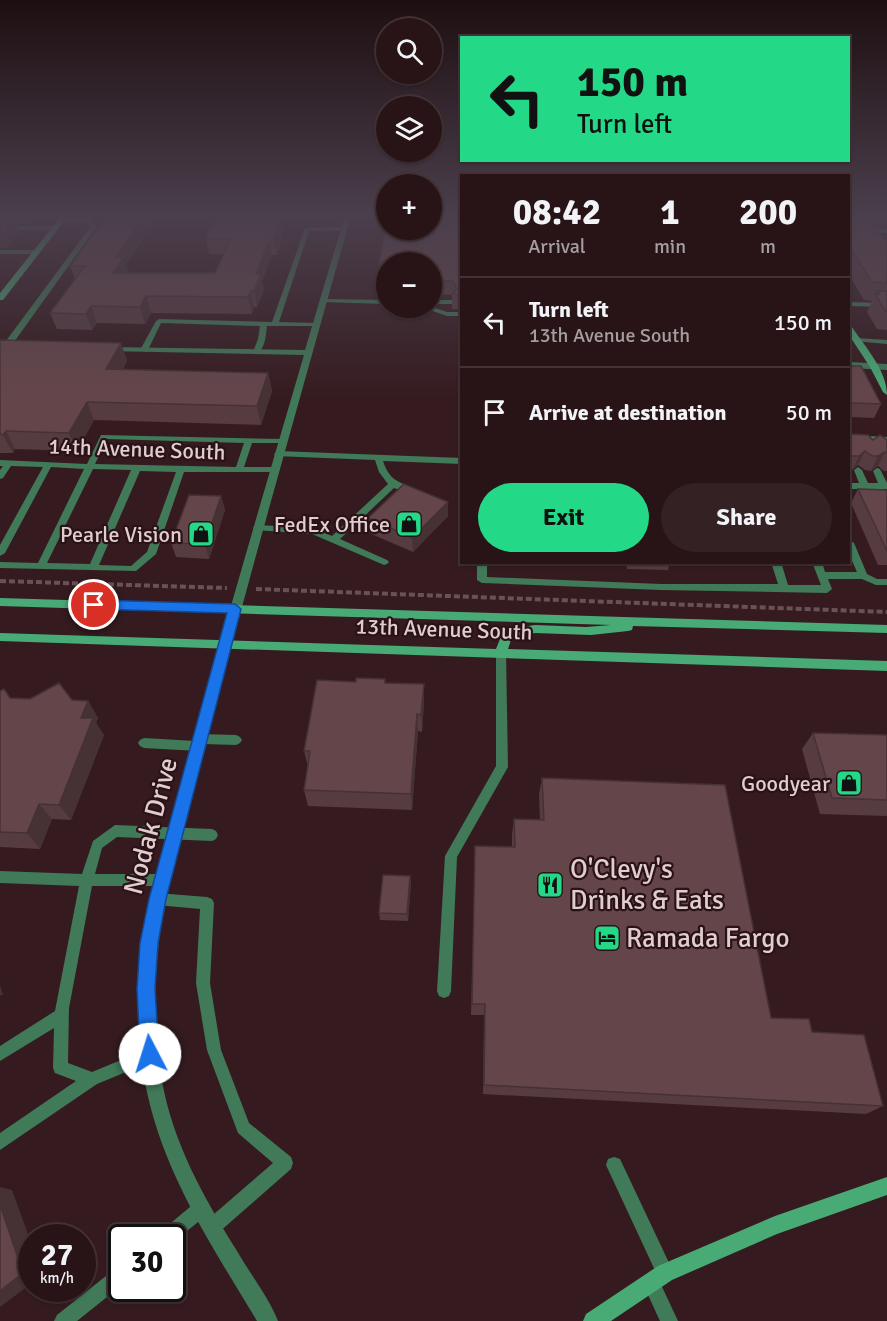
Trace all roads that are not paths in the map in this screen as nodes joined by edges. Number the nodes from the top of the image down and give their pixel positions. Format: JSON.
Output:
{"nodes":[{"id":1,"x":17,"y":277,"type":"edge"},
{"id":2,"x":56,"y":277,"type":"edge"},
{"id":3,"x":291,"y":277,"type":"edge"},
{"id":4,"x":331,"y":277,"type":"edge"},
{"id":5,"x":0,"y":298,"type":"edge"},
{"id":6,"x":324,"y":301,"type":"junction"},
{"id":7,"x":376,"y":302,"type":"edge"},
{"id":8,"x":442,"y":302,"type":"edge"},
{"id":9,"x":452,"y":302,"type":"edge"},
{"id":10,"x":850,"y":304,"type":"edge"},
{"id":11,"x":887,"y":305,"type":"edge"},
{"id":12,"x":442,"y":312,"type":"edge"},
{"id":13,"x":460,"y":314,"type":"edge"},
{"id":14,"x":264,"y":324,"type":"junction"},
{"id":15,"x":275,"y":324,"type":"junction"},
{"id":16,"x":318,"y":325,"type":"junction"},
{"id":17,"x":850,"y":331,"type":"edge"},
{"id":18,"x":856,"y":340,"type":"junction"},
{"id":19,"x":887,"y":342,"type":"edge"},
{"id":20,"x":3,"y":346,"type":"edge"},
{"id":21,"x":17,"y":347,"type":"edge"},
{"id":22,"x":98,"y":349,"type":"edge"},
{"id":23,"x":144,"y":350,"type":"junction"},
{"id":24,"x":257,"y":352,"type":"junction"},
{"id":25,"x":307,"y":353,"type":"junction"},
{"id":26,"x":850,"y":365,"type":"edge"},
{"id":27,"x":874,"y":367,"type":"junction"},
{"id":28,"x":887,"y":367,"type":"edge"},
{"id":29,"x":887,"y":392,"type":"edge"},
{"id":30,"x":850,"y":437,"type":"edge"},
{"id":31,"x":862,"y":438,"type":"junction"},
{"id":32,"x":875,"y":438,"type":"junction"},
{"id":33,"x":887,"y":439,"type":"edge"},
{"id":34,"x":249,"y":440,"type":"junction"},
{"id":35,"x":282,"y":441,"type":"junction"},
{"id":36,"x":867,"y":449,"type":"edge"},
{"id":37,"x":880,"y":449,"type":"edge"},
{"id":38,"x":278,"y":454,"type":"junction"},
{"id":39,"x":378,"y":458,"type":"junction"},
{"id":40,"x":460,"y":461,"type":"edge"},
{"id":41,"x":4,"y":463,"type":"edge"},
{"id":42,"x":48,"y":465,"type":"junction"},
{"id":43,"x":89,"y":466,"type":"junction"},
{"id":44,"x":136,"y":467,"type":"junction"},
{"id":45,"x":181,"y":469,"type":"junction"},
{"id":46,"x":239,"y":470,"type":"junction"},
{"id":47,"x":274,"y":470,"type":"junction"},
{"id":48,"x":858,"y":470,"type":"edge"},
{"id":49,"x":876,"y":471,"type":"edge"},
{"id":50,"x":0,"y":476,"type":"edge"},
{"id":51,"x":393,"y":485,"type":"junction"},
{"id":52,"x":850,"y":486,"type":"edge"},
{"id":53,"x":865,"y":486,"type":"junction"},
{"id":54,"x":885,"y":486,"type":"edge"},
{"id":55,"x":420,"y":495,"type":"edge"},
{"id":56,"x":258,"y":528,"type":"junction"},
{"id":57,"x":334,"y":539,"type":"junction"},
{"id":58,"x":850,"y":546,"type":"edge"},
{"id":59,"x":0,"y":553,"type":"edge"},
{"id":60,"x":384,"y":562,"type":"dead end"},
{"id":61,"x":482,"y":564,"type":"edge"},
{"id":62,"x":777,"y":564,"type":"edge"},
{"id":63,"x":818,"y":564,"type":"edge"},
{"id":64,"x":0,"y":565,"type":"edge"},
{"id":65,"x":41,"y":566,"type":"junction"},
{"id":66,"x":93,"y":568,"type":"junction"},
{"id":67,"x":822,"y":575,"type":"junction"},
{"id":68,"x":862,"y":576,"type":"junction"},
{"id":69,"x":887,"y":582,"type":"edge"},
{"id":70,"x":784,"y":588,"type":"junction"},
{"id":71,"x":0,"y":602,"type":"edge"},
{"id":72,"x":235,"y":609,"type":"junction"},
{"id":73,"x":680,"y":622,"type":"junction"},
{"id":74,"x":887,"y":628,"type":"edge"},
{"id":75,"x":0,"y":637,"type":"edge"},
{"id":76,"x":225,"y":644,"type":"junction"},
{"id":77,"x":501,"y":652,"type":"junction"},
{"id":78,"x":887,"y":666,"type":"edge"},
{"id":79,"x":236,"y":740,"type":"dead end"},
{"id":80,"x":199,"y":742,"type":"junction"},
{"id":81,"x":144,"y":743,"type":"dead end"},
{"id":82,"x":175,"y":833,"type":"junction"},
{"id":83,"x":212,"y":835,"type":"dead end"},
{"id":84,"x":0,"y":877,"type":"edge"},
{"id":85,"x":87,"y":880,"type":"junction"},
{"id":86,"x":162,"y":880,"type":"junction"},
{"id":87,"x":157,"y":899,"type":"junction"},
{"id":88,"x":444,"y":991,"type":"dead end"},
{"id":89,"x":62,"y":1015,"type":"junction"},
{"id":90,"x":0,"y":1054,"type":"edge"},
{"id":91,"x":150,"y":1054,"type":"junction"},
{"id":92,"x":92,"y":1079,"type":"junction"},
{"id":93,"x":0,"y":1142,"type":"edge"},
{"id":94,"x":614,"y":1165,"type":"dead end"},
{"id":95,"x":887,"y":1186,"type":"edge"},
{"id":96,"x":202,"y":1208,"type":"junction"},
{"id":97,"x":183,"y":1224,"type":"edge"},
{"id":98,"x":212,"y":1227,"type":"junction"},
{"id":99,"x":658,"y":1278,"type":"junction"},
{"id":100,"x":108,"y":1285,"type":"edge"},
{"id":101,"x":63,"y":1321,"type":"edge"},
{"id":102,"x":268,"y":1321,"type":"edge"},
{"id":103,"x":593,"y":1321,"type":"edge"},
{"id":104,"x":669,"y":1321,"type":"edge"}],
"edges":[{"from":1,"to":5,"type":"main road"},
{"from":2,"to":20,"type":"lane"},
{"from":3,"to":15,"type":"lane"},
{"from":4,"to":6,"type":"street","name":"Nodak Drive"},
{"from":6,"to":7,"type":"lane"},
{"from":6,"to":16,"type":"street","name":"Nodak Drive"},
{"from":8,"to":9,"type":"lane"},
{"from":10,"to":11,"type":"lane"},
{"from":12,"to":13,"type":"lane"},
{"from":14,"to":15,"type":"lane"},
{"from":14,"to":23,"type":"lane"},
{"from":14,"to":24,"type":"lane"},
{"from":15,"to":16,"type":"lane"},
{"from":16,"to":25,"type":"street","name":"Nodak Drive"},
{"from":17,"to":18,"type":"main road"},
{"from":18,"to":19,"type":"lane"},
{"from":18,"to":27,"type":"main road"},
{"from":20,"to":21,"type":"street"},
{"from":22,"to":23,"type":"street"},
{"from":23,"to":24,"type":"street"},
{"from":24,"to":25,"type":"street"},
{"from":25,"to":35,"type":"street","name":"Nodak Drive"},
{"from":26,"to":27,"type":"street"},
{"from":27,"to":28,"type":"street"},
{"from":27,"to":29,"type":"main road"},
{"from":30,"to":31,"type":"lane"},
{"from":31,"to":32,"type":"lane"},
{"from":31,"to":36,"type":"lane"},
{"from":32,"to":33,"type":"lane"},
{"from":32,"to":37,"type":"lane"},
{"from":34,"to":35,"type":"lane"},
{"from":34,"to":43,"type":"lane"},
{"from":34,"to":46,"type":"lane"},
{"from":35,"to":38,"type":"street","name":"Nodak Drive"},
{"from":38,"to":39,"type":"lane"},
{"from":38,"to":47,"type":"street","name":"Nodak Drive"},
{"from":39,"to":40,"type":"lane"},
{"from":39,"to":51,"type":"lane"},
{"from":41,"to":42,"type":"lane","name":"14th Avenue South"},
{"from":41,"to":50,"type":"lane"},
{"from":42,"to":43,"type":"lane","name":"14th Avenue South"},
{"from":42,"to":59,"type":"lane"},
{"from":43,"to":44,"type":"lane","name":"14th Avenue South"},
{"from":43,"to":65,"type":"lane"},
{"from":44,"to":45,"type":"lane","name":"14th Avenue South"},
{"from":44,"to":66,"type":"lane"},
{"from":45,"to":46,"type":"lane","name":"14th Avenue South"},
{"from":45,"to":66,"type":"lane"},
{"from":46,"to":47,"type":"lane","name":"14th Avenue South"},
{"from":47,"to":56,"type":"street","name":"Nodak Drive"},
{"from":48,"to":53,"type":"lane"},
{"from":49,"to":54,"type":"lane"},
{"from":51,"to":55,"type":"lane"},
{"from":51,"to":57,"type":"lane"},
{"from":52,"to":53,"type":"lane"},
{"from":53,"to":54,"type":"lane"},
{"from":56,"to":57,"type":"lane"},
{"from":56,"to":72,"type":"street","name":"Nodak Drive"},
{"from":57,"to":60,"type":"lane"},
{"from":58,"to":68,"type":"lane"},
{"from":61,"to":70,"type":"lane"},
{"from":62,"to":70,"type":"lane"},
{"from":63,"to":67,"type":"lane"},
{"from":64,"to":65,"type":"lane"},
{"from":65,"to":66,"type":"lane"},
{"from":67,"to":68,"type":"lane"},
{"from":67,"to":70,"type":"lane"},
{"from":68,"to":69,"type":"lane"},
{"from":71,"to":72,"type":"main road","name":"13th Avenue South"},
{"from":72,"to":73,"type":"main road","name":"13th Avenue South"},
{"from":72,"to":76,"type":"street","name":"Nodak Drive"},
{"from":73,"to":74,"type":"main road","name":"13th Avenue South"},
{"from":73,"to":77,"type":"main road"},
{"from":75,"to":76,"type":"main road","name":"13th Avenue South"},
{"from":76,"to":77,"type":"main road","name":"13th Avenue South"},
{"from":76,"to":80,"type":"street","name":"Nodak Drive"},
{"from":77,"to":78,"type":"main road","name":"13th Avenue South"},
{"from":77,"to":88,"type":"lane"},
{"from":79,"to":80,"type":"lane"},
{"from":80,"to":81,"type":"lane"},
{"from":80,"to":82,"type":"street","name":"Nodak Drive"},
{"from":82,"to":83,"type":"lane"},
{"from":82,"to":85,"type":"lane"},
{"from":82,"to":86,"type":"street","name":"Nodak Drive"},
{"from":84,"to":85,"type":"lane"},
{"from":85,"to":86,"type":"lane"},
{"from":85,"to":89,"type":"lane"},
{"from":86,"to":87,"type":"street","name":"Nodak Drive"},
{"from":87,"to":91,"type":"street","name":"Nodak Drive"},
{"from":87,"to":98,"type":"lane"},
{"from":89,"to":90,"type":"lane"},
{"from":89,"to":92,"type":"lane"},
{"from":91,"to":92,"type":"lane"},
{"from":91,"to":96,"type":"street","name":"Nodak Drive"},
{"from":92,"to":93,"type":"lane"},
{"from":94,"to":99,"type":"lane"},
{"from":95,"to":99,"type":"main road"},
{"from":96,"to":97,"type":"lane"},
{"from":96,"to":98,"type":"street","name":"Nodak Drive"},
{"from":98,"to":102,"type":"street","name":"Nodak Drive"},
{"from":99,"to":103,"type":"main road"},
{"from":99,"to":104,"type":"lane"},
{"from":100,"to":101,"type":"lane"}]}
